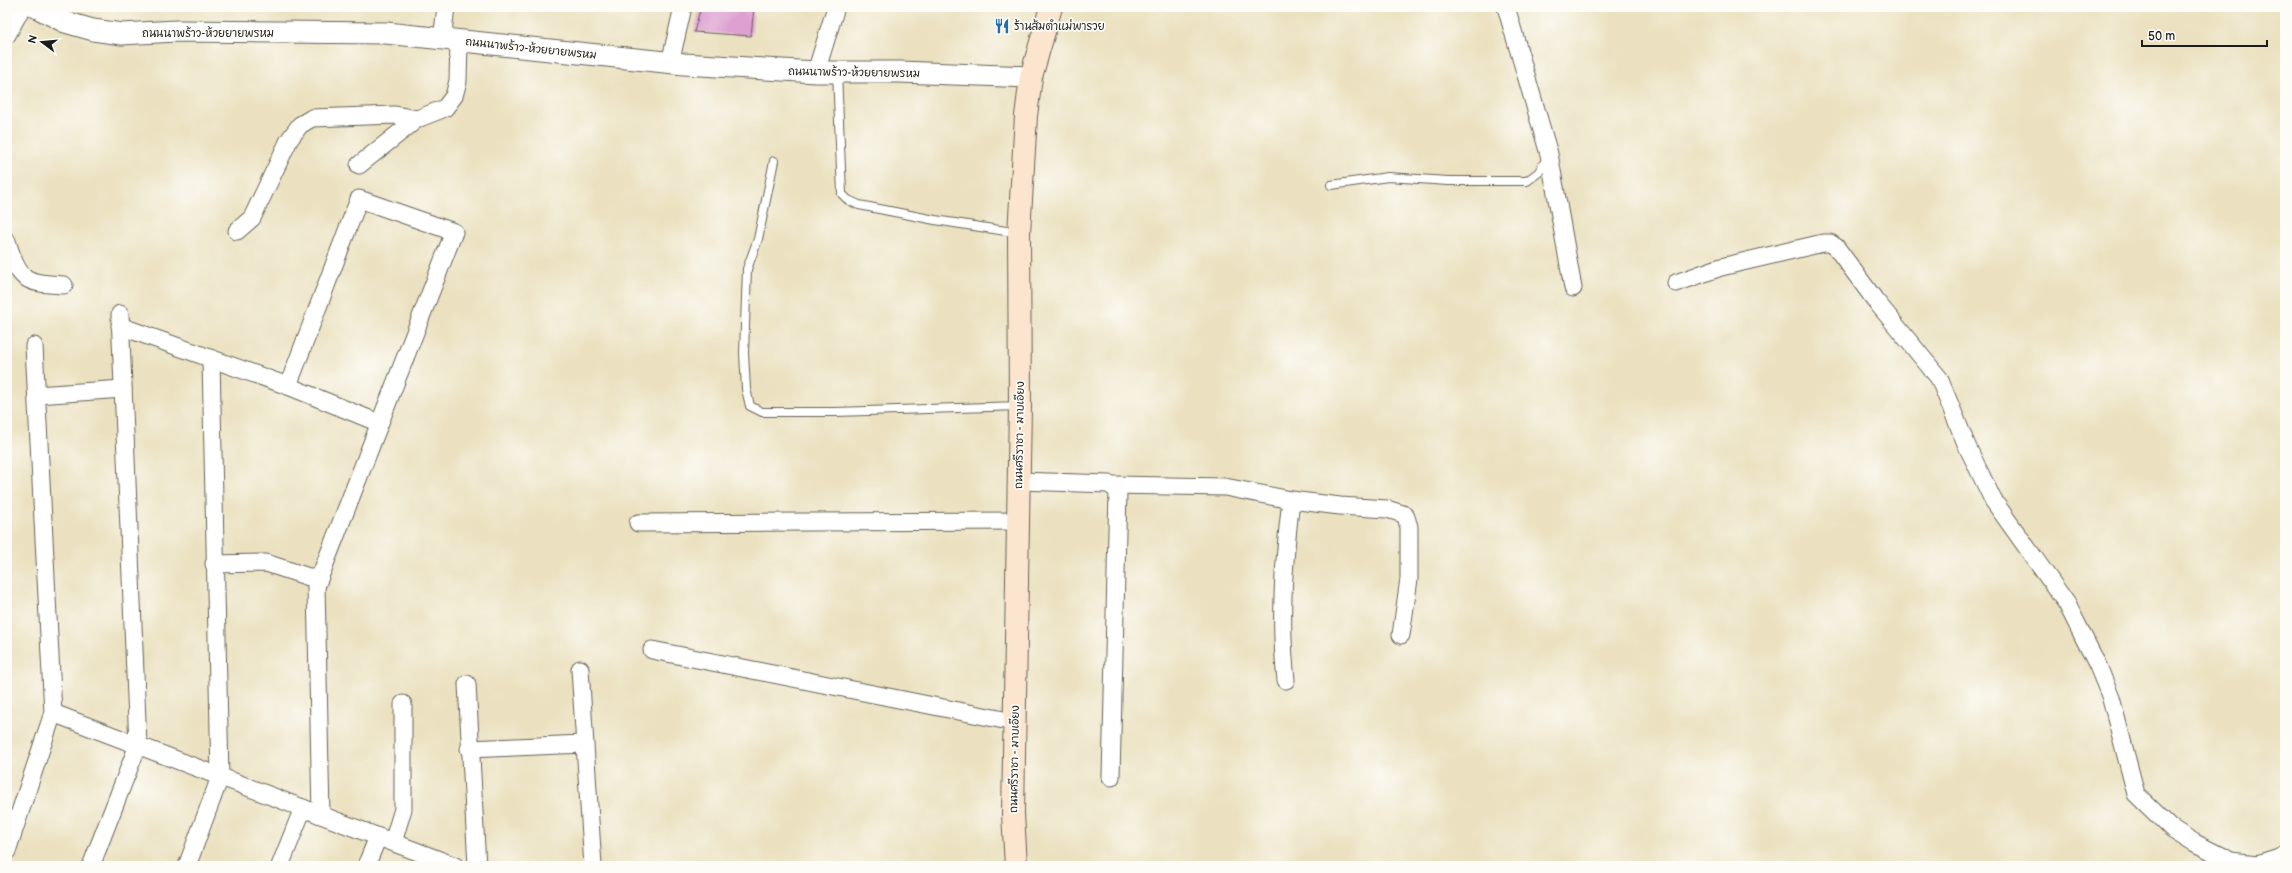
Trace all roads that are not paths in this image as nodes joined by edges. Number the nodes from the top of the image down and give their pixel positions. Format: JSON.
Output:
{"nodes":[{"id":1,"x":446,"y":7,"type":"edge"},
{"id":2,"x":683,"y":7,"type":"edge"},
{"id":3,"x":836,"y":7,"type":"edge"},
{"id":4,"x":1051,"y":7,"type":"edge"},
{"id":5,"x":1506,"y":7,"type":"edge"},
{"id":6,"x":34,"y":8,"type":"edge"},
{"id":7,"x":7,"y":35,"type":"edge"},
{"id":8,"x":450,"y":41,"type":"junction"},
{"id":9,"x":670,"y":63,"type":"junction"},
{"id":10,"x":816,"y":72,"type":"junction"},
{"id":11,"x":837,"y":72,"type":"junction"},
{"id":12,"x":1031,"y":77,"type":"junction"},
{"id":13,"x":417,"y":119,"type":"junction"},
{"id":14,"x":1550,"y":154,"type":"junction"},
{"id":15,"x":774,"y":161,"type":"dead end"},
{"id":16,"x":359,"y":165,"type":"dead end"},
{"id":17,"x":1331,"y":185,"type":"dead end"},
{"id":18,"x":237,"y":231,"type":"dead end"},
{"id":19,"x":1020,"y":233,"type":"junction"},
{"id":20,"x":7,"y":241,"type":"edge"},
{"id":21,"x":1676,"y":283,"type":"dead end"},
{"id":22,"x":64,"y":285,"type":"dead end"},
{"id":23,"x":1573,"y":288,"type":"dead end"},
{"id":24,"x":34,"y":346,"type":"dead end"},
{"id":25,"x":211,"y":359,"type":"junction"},
{"id":26,"x":288,"y":386,"type":"junction"},
{"id":27,"x":123,"y":389,"type":"junction"},
{"id":28,"x":37,"y":395,"type":"junction"},
{"id":29,"x":1020,"y":406,"type":"junction"},
{"id":30,"x":379,"y":423,"type":"junction"},
{"id":31,"x":1019,"y":481,"type":"junction"},
{"id":32,"x":1113,"y":485,"type":"junction"},
{"id":33,"x":1291,"y":500,"type":"junction"},
{"id":34,"x":1018,"y":521,"type":"junction"},
{"id":35,"x":638,"y":524,"type":"dead end"},
{"id":36,"x":214,"y":564,"type":"junction"},
{"id":37,"x":318,"y":580,"type":"junction"},
{"id":38,"x":1401,"y":635,"type":"dead end"},
{"id":39,"x":652,"y":650,"type":"dead end"},
{"id":40,"x":580,"y":669,"type":"dead end"},
{"id":41,"x":1286,"y":680,"type":"dead end"},
{"id":42,"x":467,"y":684,"type":"dead end"},
{"id":43,"x":403,"y":704,"type":"dead end"},
{"id":44,"x":53,"y":713,"type":"junction"},
{"id":45,"x":1014,"y":722,"type":"junction"},
{"id":46,"x":584,"y":744,"type":"junction"},
{"id":47,"x":138,"y":745,"type":"junction"},
{"id":48,"x":469,"y":749,"type":"junction"},
{"id":49,"x":220,"y":777,"type":"junction"},
{"id":50,"x":1111,"y":777,"type":"dead end"},
{"id":51,"x":303,"y":808,"type":"junction"},
{"id":52,"x":321,"y":815,"type":"junction"},
{"id":53,"x":386,"y":840,"type":"junction"},
{"id":54,"x":7,"y":851,"type":"edge"},
{"id":55,"x":2285,"y":855,"type":"edge"},
{"id":56,"x":92,"y":866,"type":"edge"},
{"id":57,"x":187,"y":866,"type":"edge"},
{"id":58,"x":280,"y":866,"type":"edge"},
{"id":59,"x":366,"y":866,"type":"edge"},
{"id":60,"x":455,"y":866,"type":"edge"},
{"id":61,"x":477,"y":866,"type":"edge"},
{"id":62,"x":593,"y":866,"type":"edge"},
{"id":63,"x":1016,"y":866,"type":"edge"}],
"edges":[{"from":1,"to":8,"type":"street"},
{"from":2,"to":9,"type":"street"},
{"from":3,"to":10,"type":"street"},
{"from":4,"to":12,"type":"main road","name":"ถนนศรีราชา - มาบเอียง"},
{"from":5,"to":14,"type":"street"},
{"from":6,"to":7,"type":"street"},
{"from":6,"to":8,"type":"street","name":"ถนนนาพร้าว-ห้วยยายพรหม"},
{"from":8,"to":9,"type":"street","name":"ถนนนาพร้าว-ห้วยยายพรหม"},
{"from":8,"to":13,"type":"street"},
{"from":9,"to":10,"type":"street","name":"ถนนนาพร้าว-ห้วยยายพรหม"},
{"from":10,"to":11,"type":"street","name":"ถนนนาพร้าว-ห้วยยายพรหม"},
{"from":11,"to":12,"type":"street","name":"ถนนนาพร้าว-ห้วยยายพรหม"},
{"from":11,"to":19,"type":"lane"},
{"from":12,"to":19,"type":"main road","name":"ถนนศรีราชา - มาบเอียง"},
{"from":13,"to":16,"type":"street"},
{"from":13,"to":18,"type":"street"},
{"from":14,"to":17,"type":"lane"},
{"from":14,"to":23,"type":"street"},
{"from":15,"to":29,"type":"lane"},
{"from":19,"to":29,"type":"main road","name":"ถนนศรีราชา - มาบเอียง"},
{"from":20,"to":22,"type":"street"},
{"from":21,"to":55,"type":"street"},
{"from":24,"to":28,"type":"street"},
{"from":25,"to":26,"type":"street"},
{"from":25,"to":27,"type":"street"},
{"from":25,"to":36,"type":"street"},
{"from":26,"to":30,"type":"street"},
{"from":26,"to":30,"type":"street"},
{"from":27,"to":28,"type":"street"},
{"from":27,"to":47,"type":"street"},
{"from":28,"to":44,"type":"street"},
{"from":29,"to":31,"type":"main road","name":"ถนนศรีราชา - มาบเอียง"},
{"from":30,"to":37,"type":"street"},
{"from":31,"to":32,"type":"street"},
{"from":31,"to":34,"type":"main road","name":"ถนนศรีราชา - มาบเอียง"},
{"from":32,"to":33,"type":"street"},
{"from":32,"to":50,"type":"street"},
{"from":33,"to":38,"type":"street"},
{"from":33,"to":41,"type":"street"},
{"from":34,"to":35,"type":"street"},
{"from":34,"to":45,"type":"main road","name":"ถนนศรีราชา - มาบเอียง"},
{"from":36,"to":37,"type":"street"},
{"from":36,"to":49,"type":"street"},
{"from":37,"to":52,"type":"street"},
{"from":39,"to":45,"type":"street"},
{"from":40,"to":46,"type":"street"},
{"from":42,"to":48,"type":"street"},
{"from":43,"to":53,"type":"street"},
{"from":44,"to":47,"type":"street"},
{"from":44,"to":54,"type":"street"},
{"from":45,"to":63,"type":"main road","name":"ถนนศรีราชา - มาบเอียง"},
{"from":46,"to":48,"type":"street"},
{"from":46,"to":62,"type":"street"},
{"from":47,"to":49,"type":"street"},
{"from":47,"to":56,"type":"street"},
{"from":48,"to":61,"type":"street"},
{"from":49,"to":51,"type":"street"},
{"from":49,"to":57,"type":"street"},
{"from":51,"to":52,"type":"street"},
{"from":51,"to":58,"type":"street"},
{"from":52,"to":53,"type":"street"},
{"from":53,"to":59,"type":"street"},
{"from":53,"to":60,"type":"street"}]}
